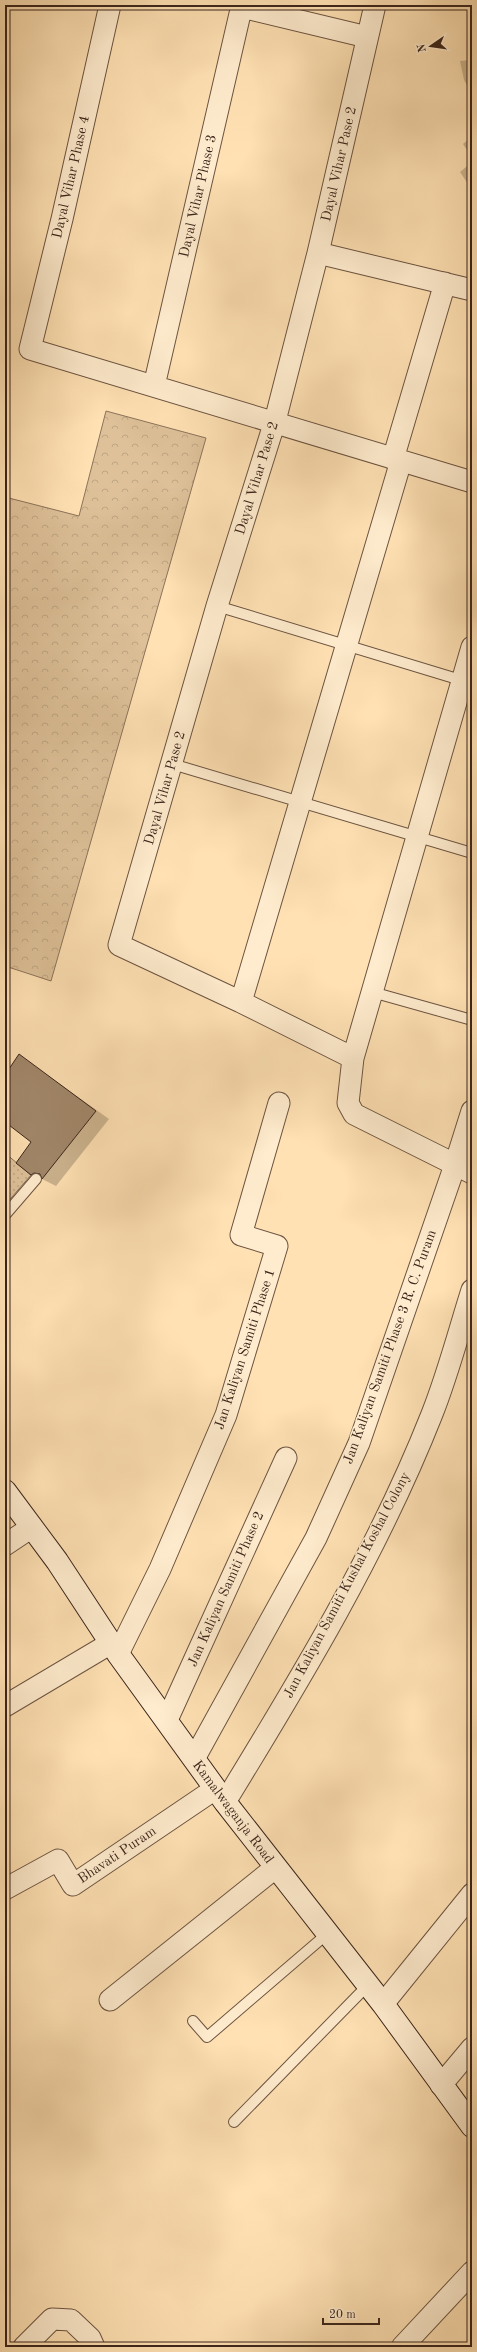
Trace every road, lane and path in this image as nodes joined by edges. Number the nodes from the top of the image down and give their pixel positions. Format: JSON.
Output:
{"nodes":[{"id":1,"x":110,"y":5,"type":"edge"},
{"id":2,"x":375,"y":5,"type":"edge"},
{"id":3,"x":242,"y":6,"type":"edge"},
{"id":4,"x":367,"y":37,"type":"junction"},
{"id":5,"x":318,"y":253,"type":"junction"},
{"id":6,"x":445,"y":283,"type":"junction"},
{"id":7,"x":472,"y":290,"type":"edge"},
{"id":8,"x":154,"y":386,"type":"junction"},
{"id":9,"x":275,"y":421,"type":"junction"},
{"id":10,"x":397,"y":460,"type":"junction"},
{"id":11,"x":472,"y":482,"type":"edge"},
{"id":12,"x":217,"y":606,"type":"junction"},
{"id":13,"x":346,"y":645,"type":"junction"},
{"id":14,"x":472,"y":647,"type":"edge"},
{"id":15,"x":467,"y":682,"type":"edge"},
{"id":16,"x":172,"y":764,"type":"junction"},
{"id":17,"x":300,"y":803,"type":"junction"},
{"id":18,"x":417,"y":837,"type":"junction"},
{"id":19,"x":472,"y":853,"type":"edge"},
{"id":20,"x":372,"y":992,"type":"junction"},
{"id":21,"x":241,"y":1002,"type":"junction"},
{"id":22,"x":472,"y":1020,"type":"edge"},
{"id":23,"x":352,"y":1058,"type":"junction"},
{"id":24,"x":279,"y":1103,"type":"dead end"},
{"id":25,"x":472,"y":1110,"type":"edge"},
{"id":26,"x":464,"y":1169,"type":"edge"},
{"id":27,"x":36,"y":1179,"type":"dead end"},
{"id":28,"x":5,"y":1215,"type":"edge"},
{"id":29,"x":472,"y":1290,"type":"edge"},
{"id":30,"x":286,"y":1458,"type":"dead end"},
{"id":31,"x":5,"y":1491,"type":"edge"},
{"id":32,"x":32,"y":1527,"type":"junction"},
{"id":33,"x":5,"y":1545,"type":"edge"},
{"id":34,"x":114,"y":1649,"type":"junction"},
{"id":35,"x":5,"y":1706,"type":"edge"},
{"id":36,"x":167,"y":1720,"type":"junction"},
{"id":37,"x":194,"y":1759,"type":"junction"},
{"id":38,"x":220,"y":1796,"type":"junction"},
{"id":39,"x":275,"y":1868,"type":"junction"},
{"id":40,"x":5,"y":1889,"type":"edge"},
{"id":41,"x":472,"y":1894,"type":"edge"},
{"id":42,"x":327,"y":1934,"type":"junction"},
{"id":43,"x":368,"y":1985,"type":"junction"},
{"id":44,"x":110,"y":2000,"type":"dead end"},
{"id":45,"x":383,"y":2004,"type":"junction"},
{"id":46,"x":193,"y":2021,"type":"dead end"},
{"id":47,"x":472,"y":2048,"type":"edge"},
{"id":48,"x":441,"y":2084,"type":"junction"},
{"id":49,"x":234,"y":2122,"type":"dead end"},
{"id":50,"x":472,"y":2126,"type":"edge"},
{"id":51,"x":472,"y":2272,"type":"edge"},
{"id":52,"x":24,"y":2347,"type":"edge"},
{"id":53,"x":94,"y":2347,"type":"edge"},
{"id":54,"x":402,"y":2347,"type":"edge"}],
"edges":[{"from":1,"to":8,"type":"street","name":"Dayal Vihar Phase 4"},
{"from":2,"to":4,"type":"street","name":"Dayal Vihar Pase 2"},
{"from":3,"to":4,"type":"street"},
{"from":3,"to":8,"type":"street","name":"Dayal Vihar Phase 3"},
{"from":4,"to":5,"type":"street","name":"Dayal Vihar Pase 2"},
{"from":5,"to":6,"type":"street"},
{"from":5,"to":9,"type":"street","name":"Dayal Vihar Pase 2"},
{"from":6,"to":7,"type":"street"},
{"from":6,"to":10,"type":"street"},
{"from":8,"to":9,"type":"street"},
{"from":9,"to":10,"type":"street"},
{"from":9,"to":12,"type":"street","name":"Dayal Vihar Pase 2"},
{"from":10,"to":11,"type":"street"},
{"from":10,"to":13,"type":"street"},
{"from":12,"to":13,"type":"lane"},
{"from":12,"to":16,"type":"street","name":"Dayal Vihar Pase 2"},
{"from":13,"to":15,"type":"lane"},
{"from":13,"to":17,"type":"street"},
{"from":14,"to":15,"type":"street"},
{"from":15,"to":18,"type":"street"},
{"from":16,"to":17,"type":"lane"},
{"from":16,"to":21,"type":"street","name":"Dayal Vihar Pase 2"},
{"from":17,"to":18,"type":"lane"},
{"from":17,"to":21,"type":"street"},
{"from":18,"to":19,"type":"lane"},
{"from":18,"to":20,"type":"street"},
{"from":20,"to":22,"type":"lane"},
{"from":20,"to":23,"type":"street"},
{"from":21,"to":23,"type":"street"},
{"from":23,"to":26,"type":"street"},
{"from":24,"to":34,"type":"street","name":"Jan Kaliyan Samiti Phase 1"},
{"from":25,"to":26,"type":"street","name":"Jan Kaliyan Samiti Phase 3 R. C. Puram"},
{"from":26,"to":37,"type":"street","name":"Jan Kaliyan Samiti Phase 3 R. C. Puram"},
{"from":27,"to":28,"type":"lane"},
{"from":29,"to":38,"type":"street","name":"Jan Kaliyan Samiti Kushal Koshal Colony"},
{"from":30,"to":36,"type":"street","name":"Jan Kaliyan Samiti Phase 2"},
{"from":31,"to":32,"type":"main road","name":"Kamalwaganja Road"},
{"from":32,"to":33,"type":"street"},
{"from":32,"to":34,"type":"main road","name":"Kamalwaganja Road"},
{"from":34,"to":35,"type":"street"},
{"from":34,"to":36,"type":"main road","name":"Kamalwaganja Road"},
{"from":36,"to":37,"type":"main road","name":"Kamalwaganja Road"},
{"from":37,"to":38,"type":"main road","name":"Kamalwaganja Road"},
{"from":38,"to":39,"type":"main road","name":"Kamalwaganja Road"},
{"from":38,"to":40,"type":"street","name":"Bhavati Puram"},
{"from":39,"to":42,"type":"main road","name":"Kamalwaganja Road"},
{"from":39,"to":44,"type":"street"},
{"from":41,"to":45,"type":"street"},
{"from":42,"to":43,"type":"main road","name":"Kamalwaganja Road"},
{"from":42,"to":46,"type":"lane"},
{"from":43,"to":45,"type":"main road","name":"Kamalwaganja Road"},
{"from":43,"to":49,"type":"lane"},
{"from":45,"to":48,"type":"main road","name":"Kamalwaganja Road"},
{"from":47,"to":48,"type":"street"},
{"from":48,"to":50,"type":"main road","name":"Kamalwaganja Road"},
{"from":51,"to":54,"type":"street"},
{"from":52,"to":53,"type":"street"}]}
